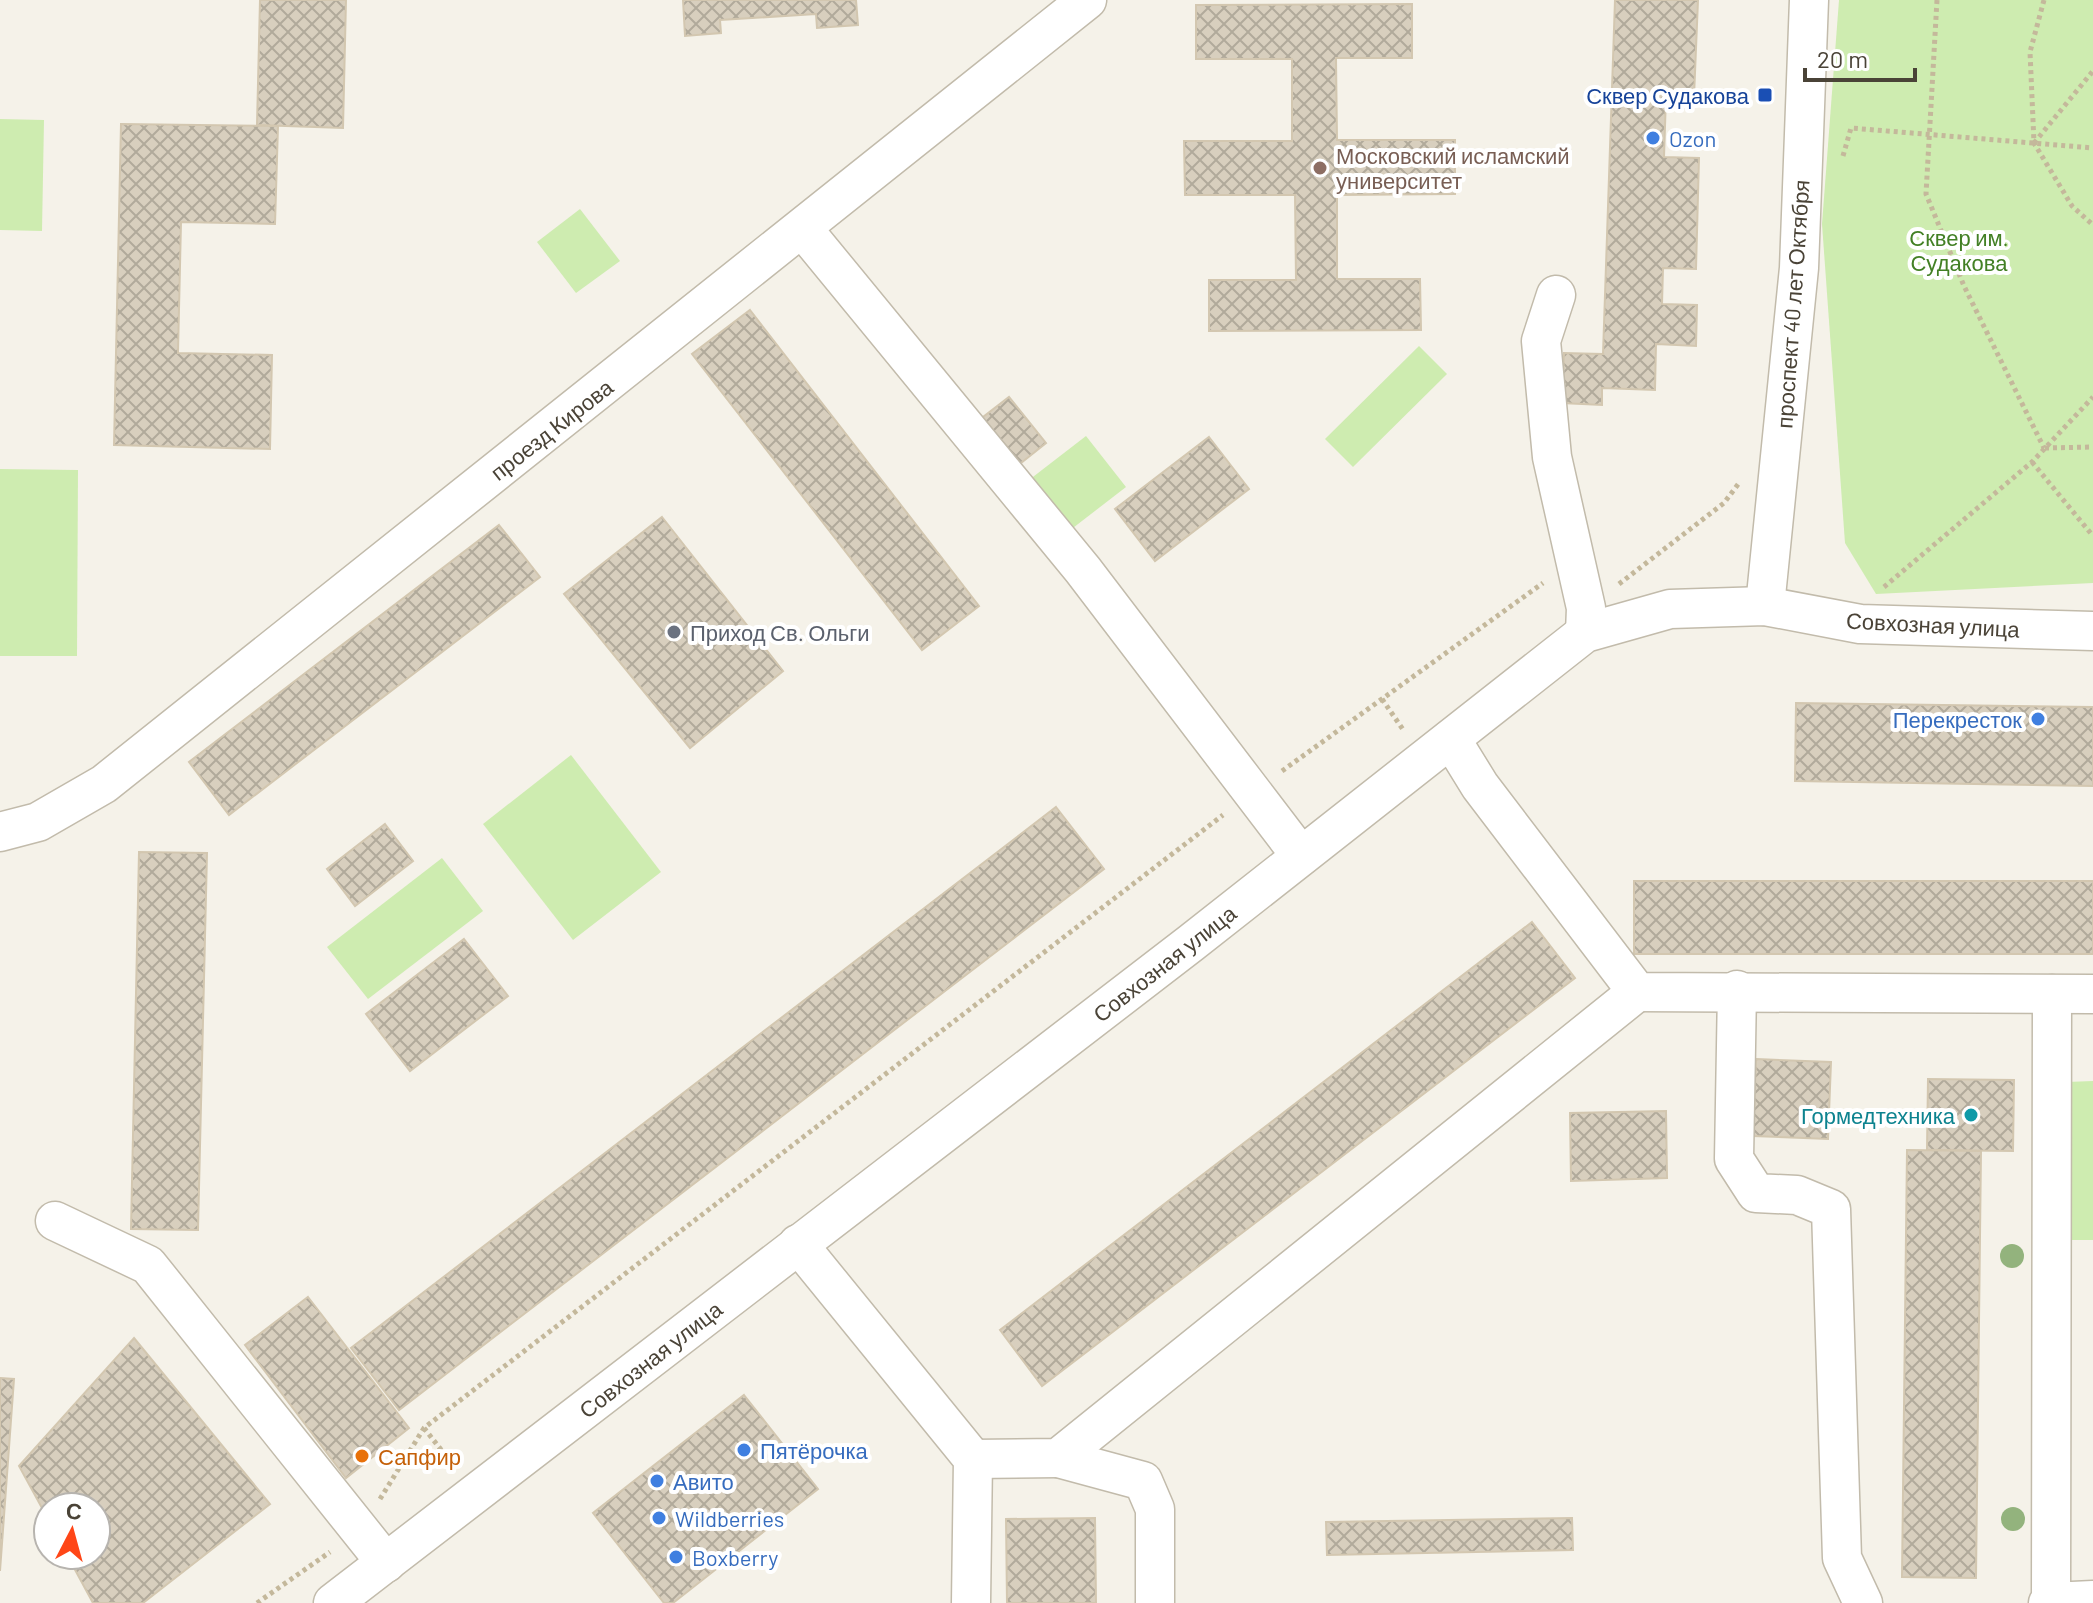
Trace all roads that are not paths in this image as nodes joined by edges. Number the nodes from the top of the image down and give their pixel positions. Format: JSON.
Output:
{"nodes":[{"id":1,"x":1087,"y":0,"type":"edge"},
{"id":2,"x":1809,"y":0,"type":"edge"},
{"id":3,"x":803,"y":229,"type":"junction"},
{"id":4,"x":1556,"y":295,"type":"dead end"},
{"id":5,"x":1765,"y":606,"type":"junction"},
{"id":6,"x":1586,"y":621,"type":"junction"},
{"id":7,"x":2093,"y":631,"type":"edge"},
{"id":8,"x":1451,"y":739,"type":"junction"},
{"id":9,"x":0,"y":832,"type":"edge"},
{"id":10,"x":1301,"y":856,"type":"junction"},
{"id":11,"x":1737,"y":990,"type":"junction"},
{"id":12,"x":1637,"y":992,"type":"junction"},
{"id":13,"x":2052,"y":994,"type":"junction"},
{"id":14,"x":2093,"y":994,"type":"edge"},
{"id":15,"x":55,"y":1221,"type":"dead end"},
{"id":16,"x":798,"y":1244,"type":"junction"},
{"id":17,"x":1058,"y":1458,"type":"junction"},
{"id":18,"x":973,"y":1459,"type":"junction"},
{"id":19,"x":386,"y":1563,"type":"junction"},
{"id":20,"x":2093,"y":1600,"type":"edge"},
{"id":21,"x":333,"y":1603,"type":"edge"},
{"id":22,"x":971,"y":1603,"type":"edge"},
{"id":23,"x":1155,"y":1603,"type":"edge"},
{"id":24,"x":1860,"y":1603,"type":"edge"},
{"id":25,"x":2049,"y":1603,"type":"edge"}],
"edges":[{"from":1,"to":3,"type":"street","name":"проезд Кирова"},
{"from":2,"to":5,"type":"street","name":"проспект 40 лет Октября"},
{"from":3,"to":9,"type":"street","name":"проезд Кирова"},
{"from":3,"to":10,"type":"street"},
{"from":4,"to":6,"type":"street"},
{"from":5,"to":6,"type":"street","name":"Совхозная улица"},
{"from":5,"to":7,"type":"street","name":"Совхозная улица"},
{"from":6,"to":8,"type":"street","name":"Совхозная улица"},
{"from":8,"to":10,"type":"street","name":"Совхозная улица"},
{"from":8,"to":12,"type":"street"},
{"from":10,"to":16,"type":"street","name":"Совхозная улица"},
{"from":11,"to":12,"type":"street"},
{"from":11,"to":13,"type":"street"},
{"from":11,"to":24,"type":"street"},
{"from":12,"to":17,"type":"street"},
{"from":13,"to":14,"type":"street"},
{"from":13,"to":25,"type":"street"},
{"from":15,"to":19,"type":"street"},
{"from":16,"to":18,"type":"street"},
{"from":16,"to":19,"type":"street","name":"Совхозная улица"},
{"from":17,"to":18,"type":"street"},
{"from":17,"to":23,"type":"street"},
{"from":18,"to":22,"type":"street"},
{"from":19,"to":21,"type":"street","name":"Совхозная улица"},
{"from":20,"to":25,"type":"street"}]}
